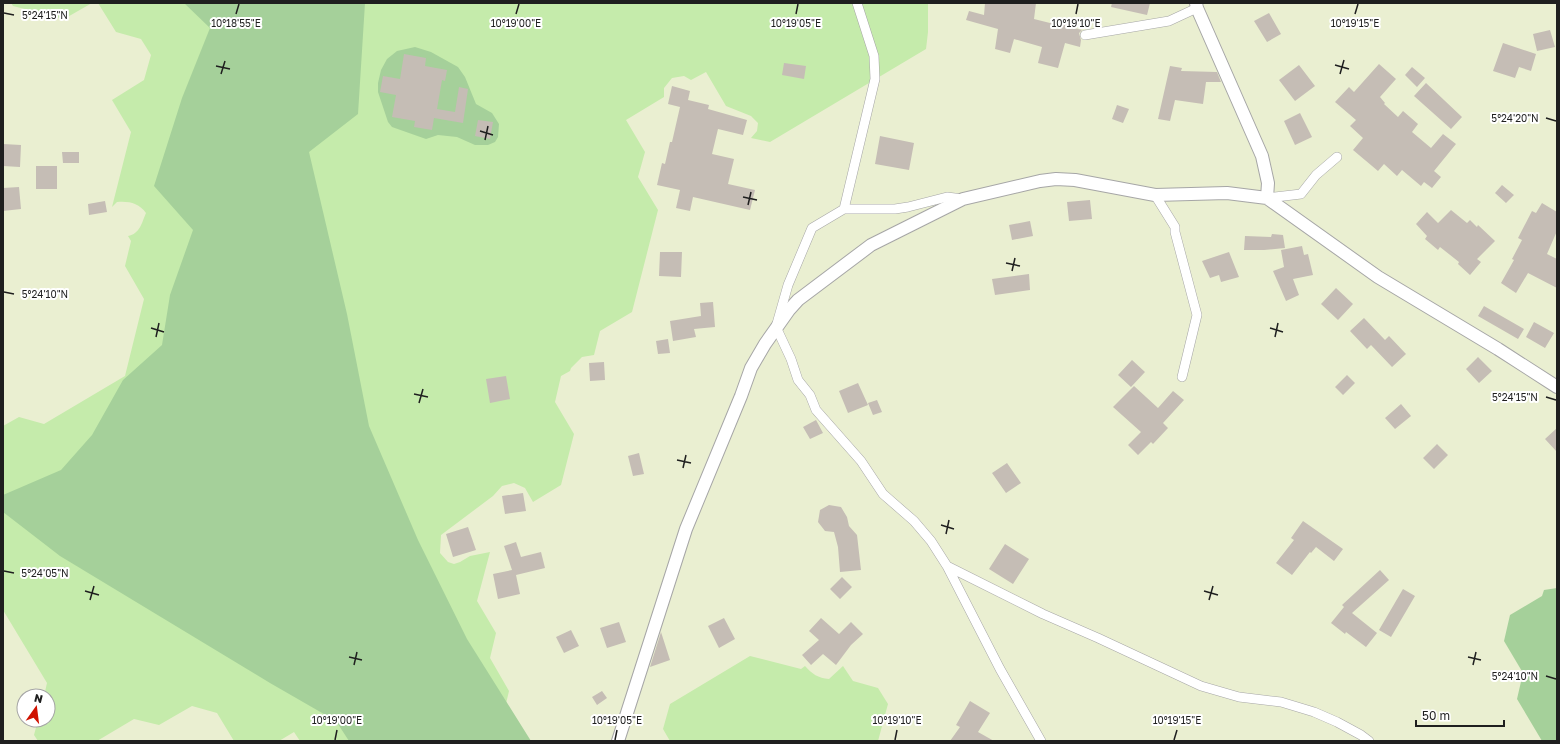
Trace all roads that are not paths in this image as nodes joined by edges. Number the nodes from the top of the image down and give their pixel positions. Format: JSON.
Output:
{"nodes":[{"id":1,"x":857,"y":3,"type":"edge"},
{"id":2,"x":1196,"y":6,"type":"edge"},
{"id":3,"x":1085,"y":35,"type":"dead end"},
{"id":4,"x":1337,"y":157,"type":"dead end"},
{"id":5,"x":1155,"y":195,"type":"junction"},
{"id":6,"x":1267,"y":198,"type":"junction"},
{"id":7,"x":963,"y":199,"type":"junction"},
{"id":8,"x":844,"y":209,"type":"junction"},
{"id":9,"x":776,"y":327,"type":"junction"},
{"id":10,"x":1182,"y":377,"type":"dead end"},
{"id":11,"x":1557,"y":387,"type":"edge"},
{"id":12,"x":947,"y":566,"type":"junction"},
{"id":13,"x":618,"y":741,"type":"edge"},
{"id":14,"x":1042,"y":741,"type":"edge"},
{"id":15,"x":1369,"y":741,"type":"edge"}],
"edges":[{"from":1,"to":8,"type":"street"},
{"from":2,"to":3,"type":"street"},
{"from":2,"to":6,"type":"street"},
{"from":4,"to":6,"type":"street"},
{"from":5,"to":6,"type":"street"},
{"from":5,"to":7,"type":"street"},
{"from":5,"to":10,"type":"street"},
{"from":6,"to":11,"type":"street"},
{"from":7,"to":8,"type":"street"},
{"from":7,"to":9,"type":"street"},
{"from":8,"to":9,"type":"street"},
{"from":9,"to":12,"type":"street"},
{"from":9,"to":13,"type":"street"},
{"from":12,"to":14,"type":"street"},
{"from":12,"to":15,"type":"street"}]}
